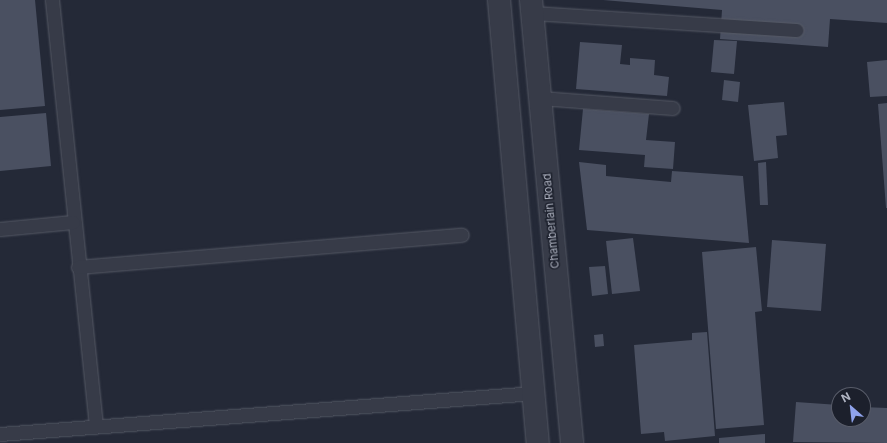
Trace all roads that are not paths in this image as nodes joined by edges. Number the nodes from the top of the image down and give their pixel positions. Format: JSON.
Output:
{"nodes":[{"id":1,"x":52,"y":0,"type":"edge"},
{"id":2,"x":499,"y":0,"type":"edge"},
{"id":3,"x":532,"y":6,"type":"edge"},
{"id":4,"x":796,"y":30,"type":"dead end"},
{"id":5,"x":540,"y":98,"type":"junction"},
{"id":6,"x":673,"y":108,"type":"dead end"},
{"id":7,"x":73,"y":222,"type":"junction"},
{"id":8,"x":0,"y":229,"type":"edge"},
{"id":9,"x":462,"y":235,"type":"dead end"},
{"id":10,"x":78,"y":266,"type":"junction"},
{"id":11,"x":534,"y":393,"type":"junction"},
{"id":12,"x":96,"y":426,"type":"junction"},
{"id":13,"x":0,"y":434,"type":"edge"},
{"id":14,"x":538,"y":443,"type":"edge"},
{"id":15,"x":572,"y":443,"type":"edge"}],
"edges":[{"from":1,"to":7,"type":"lane"},
{"from":2,"to":11,"type":"street"},
{"from":3,"to":4,"type":"lane"},
{"from":3,"to":5,"type":"street","name":"Chamberlain Road"},
{"from":5,"to":6,"type":"lane"},
{"from":5,"to":15,"type":"street","name":"Chamberlain Road"},
{"from":7,"to":8,"type":"lane"},
{"from":7,"to":10,"type":"lane"},
{"from":9,"to":10,"type":"lane"},
{"from":10,"to":12,"type":"lane"},
{"from":11,"to":12,"type":"lane"},
{"from":11,"to":14,"type":"street"},
{"from":12,"to":13,"type":"lane"}]}
